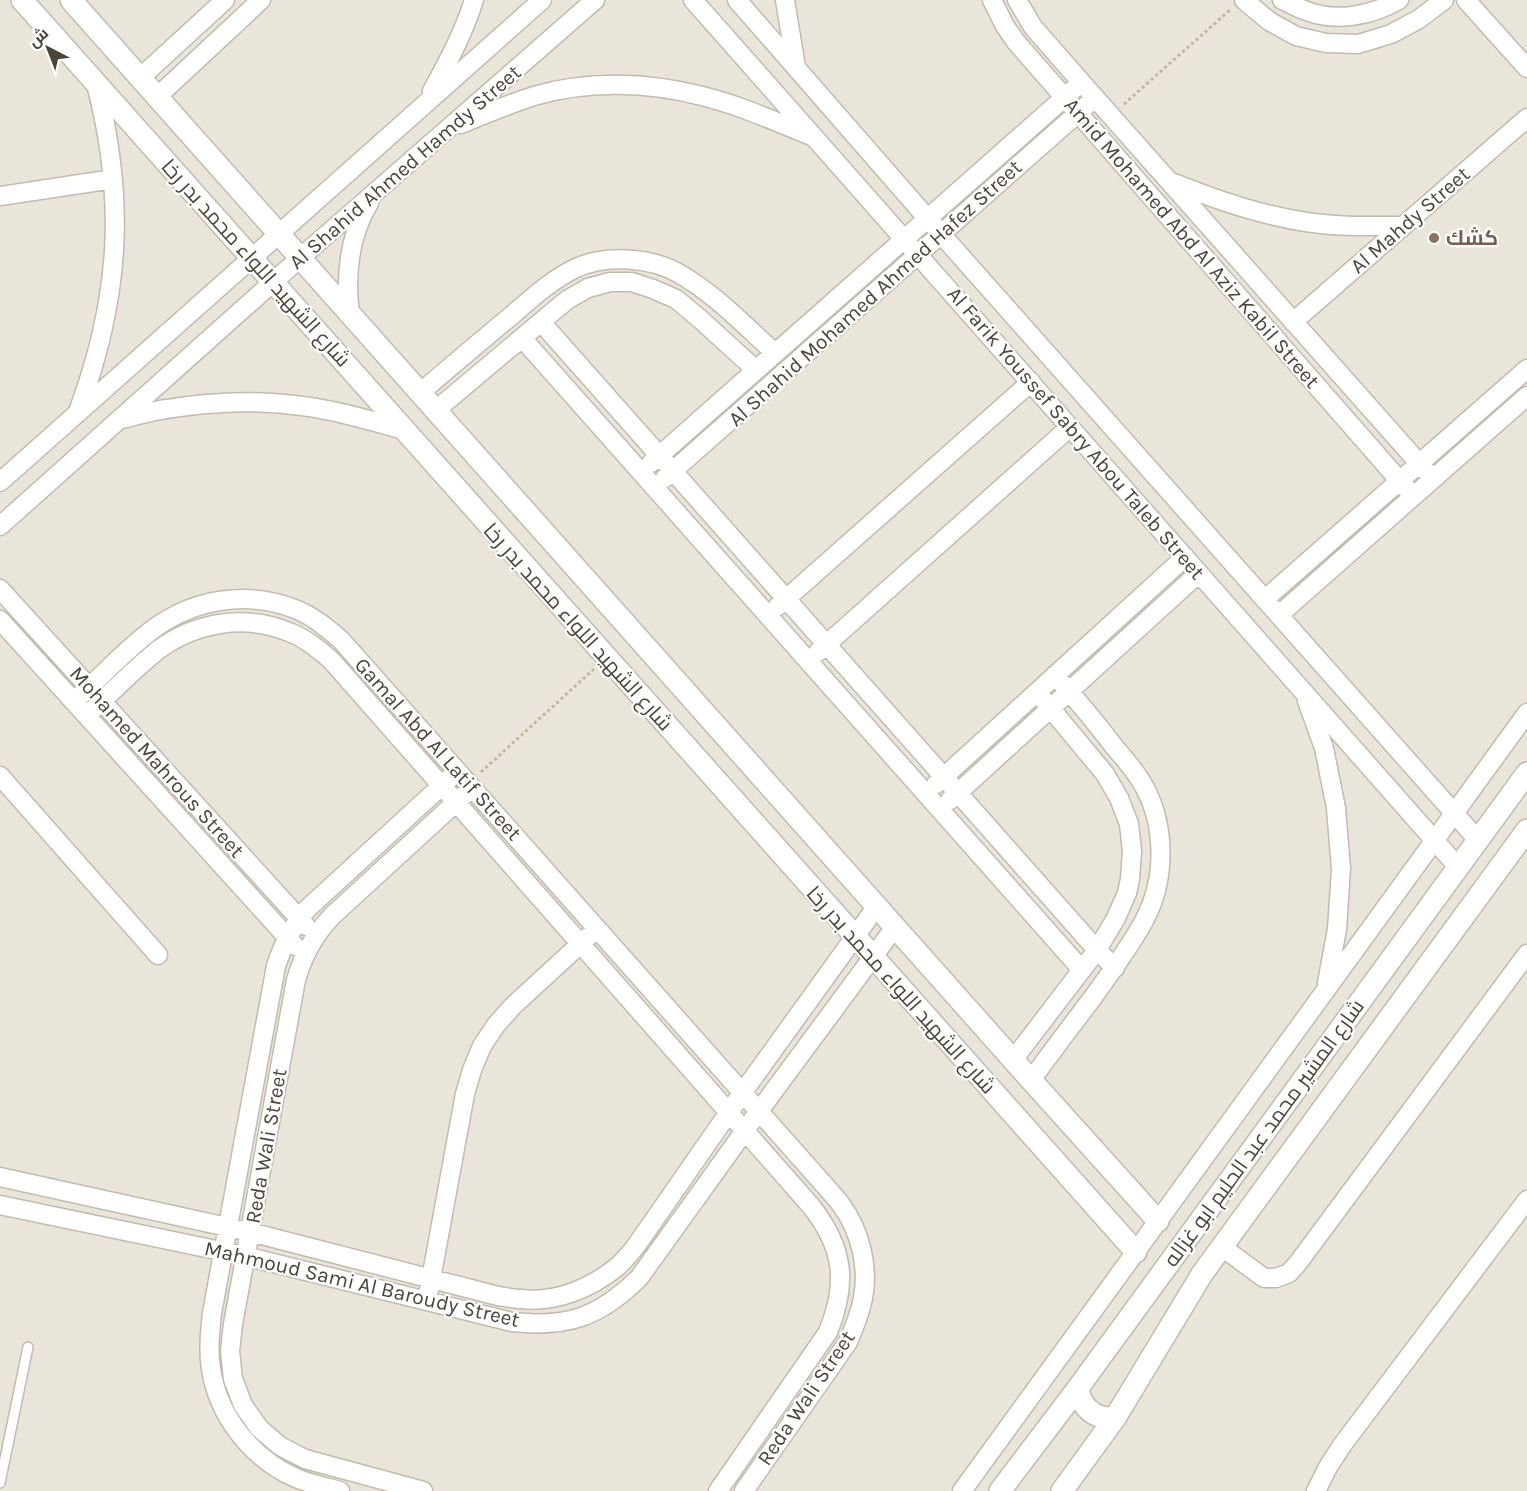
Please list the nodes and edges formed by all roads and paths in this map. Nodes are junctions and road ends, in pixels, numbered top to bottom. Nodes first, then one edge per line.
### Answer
1 (22, 0) edge
2 (71, 0) edge
3 (224, 0) edge
4 (261, 0) edge
5 (474, 0) edge
6 (542, 0) edge
7 (595, 0) edge
8 (693, 0) edge
9 (737, 0) edge
10 (785, 0) edge
11 (992, 0) edge
12 (1017, 0) edge
13 (1282, 0) edge
14 (1399, 0) edge
15 (1444, 0) edge
16 (1466, 0) edge
17 (1238, 4) edge
18 (1527, 68) edge
19 (796, 69) junction
20 (140, 78) junction
21 (1082, 83) junction
22 (96, 84) junction
23 (157, 97) junction
24 (1065, 98) junction
25 (1095, 98) junction
26 (425, 104) junction
27 (1078, 113) junction
28 (1111, 116) junction
29 (1527, 118) edge
30 (446, 131) junction
31 (814, 137) junction
32 (114, 179) junction
33 (1169, 181) junction
34 (374, 194) junction
35 (0, 196) edge
36 (928, 219) junction
37 (1403, 226) junction
38 (279, 234) junction
39 (941, 234) junction
40 (905, 239) junction
41 (918, 255) junction
42 (252, 258) junction
43 (300, 258) junction
44 (273, 283) junction
45 (1261, 286) junction
46 (1243, 302) junction
47 (350, 314) junction
48 (541, 322) junction
49 (1293, 322) junction
50 (522, 338) junction
51 (775, 353) junction
52 (1527, 369) edge
53 (756, 370) junction
54 (1031, 382) junction
55 (420, 393) junction
56 (1527, 396) edge
57 (436, 410) junction
58 (78, 412) junction
59 (120, 419) junction
60 (1070, 427) junction
61 (404, 430) junction
62 (659, 456) junction
63 (1419, 464) junction
64 (641, 471) junction
65 (673, 471) junction
66 (3, 474) edge
67 (1432, 479) junction
68 (1400, 481) junction
69 (655, 487) junction
70 (1413, 496) junction
71 (4, 515) edge
72 (1185, 557) junction
73 (1199, 573) junction
74 (0, 589) edge
75 (786, 599) junction
76 (1265, 599) junction
77 (768, 615) junction
78 (1279, 615) junction
79 (0, 620) edge
80 (826, 644) junction
81 (606, 658) junction
82 (808, 661) junction
83 (1055, 675) junction
84 (89, 687) junction
85 (1304, 691) junction
86 (1038, 692) junction
87 (1069, 692) junction
88 (74, 701) junction
89 (102, 701) junction
90 (1051, 708) junction
91 (1527, 713) edge
92 (87, 715) junction
93 (1527, 773) edge
94 (0, 776) edge
95 (944, 777) junction
96 (466, 780) junction
97 (442, 786) junction
98 (926, 793) junction
99 (958, 793) junction
100 (456, 802) junction
101 (939, 809) junction
102 (1455, 813) junction
103 (1527, 830) edge
104 (1435, 840) junction
105 (1478, 840) junction
106 (1458, 867) junction
107 (877, 906) junction
108 (299, 918) junction
109 (895, 927) junction
110 (597, 928) junction
111 (315, 936) junction
112 (287, 937) junction
113 (854, 938) junction
114 (581, 944) junction
115 (1097, 950) junction
116 (1527, 954) edge
117 (158, 955) dead end
118 (304, 956) junction
119 (872, 958) junction
120 (1115, 968) junction
121 (1082, 970) junction
122 (1326, 989) junction
123 (1014, 1060) junction
124 (1031, 1080) junction
125 (743, 1092) junction
126 (759, 1111) junction
127 (729, 1112) junction
128 (745, 1130) junction
129 (0, 1177) edge
130 (102, 1199) junction
131 (1527, 1200) edge
132 (0, 1205) edge
133 (1158, 1221) junction
134 (97, 1225) junction
135 (228, 1227) junction
136 (250, 1232) junction
137 (1222, 1247) junction
138 (224, 1251) junction
139 (1136, 1252) junction
140 (245, 1256) junction
141 (431, 1278) junction
142 (426, 1300) junction
143 (28, 1347) dead end
144 (791, 1386) junction
145 (1077, 1388) junction
146 (810, 1396) junction
147 (1059, 1412) junction
148 (1114, 1418) junction
149 (1100, 1440) junction
150 (0, 1483) edge
151 (340, 1491) edge
152 (423, 1491) edge
153 (718, 1491) edge
154 (744, 1491) edge
155 (962, 1491) edge
156 (1000, 1491) edge
157 (1062, 1491) edge
158 (1316, 1491) edge

1 - 22 street, شارع الشهيد اللواء محمد بدر رخا
2 - 20 street, شارع الشهيد اللواء محمد بدر رخا
3 - 20 street
4 - 23 street
5 - 26 street
6 - 26 street, Al Shahid Ahmed Hamdy Street
7 - 30 street, Al Shahid Ahmed Hamdy Street
8 - 31 street, Al Farik Youssef Sabry Abou Taleb Street
9 - 19 street, Al Farik Youssef Sabry Abou Taleb Street
10 - 19 street
11 - 24 street, Amid Mohamed Abd Al Aziz Kabil Street
12 - 21 street, Amid Mohamed Abd Al Aziz Kabil Street
13 - 14 street
15 - 17 street
16 - 18 street
17 - 28 path
19 - 36 street, Al Farik Youssef Sabry Abou Taleb Street
20 - 23 street, شارع الشهيد اللواء محمد بدر رخا
21 - 24 street, Al Shahid Mohamed Ahmed Hafez Street
21 - 25 street, Amid Mohamed Abd Al Aziz Kabil Street
22 - 32 street
22 - 42 street, شارع الشهيد اللواء محمد بدر رخا
23 - 38 street, شارع الشهيد اللواء محمد بدر رخا
24 - 27 street, Amid Mohamed Abd Al Aziz Kabil Street
24 - 36 street, Al Shahid Mohamed Ahmed Hafez Street
25 - 27 street, Al Shahid Mohamed Ahmed Hafez Street
25 - 28 street, Amid Mohamed Abd Al Aziz Kabil Street
26 - 38 street, Al Shahid Ahmed Hamdy Street
27 - 39 street, Al Shahid Mohamed Ahmed Hafez Street
27 - 46 street, Amid Mohamed Abd Al Aziz Kabil Street
28 - 33 street, Amid Mohamed Abd Al Aziz Kabil Street
29 - 37 street, Al Mahdy Street
30 - 31 street
30 - 34 street, Al Shahid Ahmed Hamdy Street
31 - 40 street, Al Farik Youssef Sabry Abou Taleb Street
32 - 35 street
32 - 58 street
33 - 37 street
33 - 45 street, Amid Mohamed Abd Al Aziz Kabil Street
34 - 43 street, Al Shahid Ahmed Hamdy Street
34 - 47 street
36 - 39 street, Al Farik Youssef Sabry Abou Taleb Street
36 - 40 street, Al Shahid Mohamed Ahmed Hafez Street
37 - 49 street, Al Mahdy Street
38 - 42 street, Al Shahid Ahmed Hamdy Street
38 - 43 street, شارع الشهيد اللواء محمد بدر رخا
39 - 41 street, Al Shahid Mohamed Ahmed Hafez Street
39 - 76 street, Al Farik Youssef Sabry Abou Taleb Street
40 - 41 street, Al Farik Youssef Sabry Abou Taleb Street
40 - 51 street, Al Shahid Mohamed Ahmed Hafez Street
41 - 54 street, Al Farik Youssef Sabry Abou Taleb Street
41 - 65 street, Al Shahid Mohamed Ahmed Hafez Street
42 - 44 street, شارع الشهيد اللواء محمد بدر رخا
42 - 58 street, Al Shahid Ahmed Hamdy Street
43 - 44 street, Al Shahid Ahmed Hamdy Street
43 - 47 street, شارع الشهيد اللواء محمد بدر رخا
44 - 59 street, Al Shahid Ahmed Hamdy Street
44 - 61 street, شارع الشهيد اللواء محمد بدر رخا
45 - 46 street
45 - 49 street, Amid Mohamed Abd Al Aziz Kabil Street
46 - 68 street, Amid Mohamed Abd Al Aziz Kabil Street
47 - 55 street, شارع الشهيد اللواء محمد بدر رخا
48 - 50 street
48 - 53 street
48 - 62 street
49 - 63 street, Amid Mohamed Abd Al Aziz Kabil Street
50 - 57 street
50 - 64 street
51 - 53 street, Al Shahid Mohamed Ahmed Hafez Street
51 - 55 street
52 - 63 street
53 - 62 street, Al Shahid Mohamed Ahmed Hafez Street
54 - 60 street, Al Farik Youssef Sabry Abou Taleb Street
54 - 75 street
55 - 57 street, شارع الشهيد اللواء محمد بدر رخا
56 - 67 street
57 - 107 street, شارع الشهيد اللواء محمد بدر رخا
58 - 66 street, Al Shahid Ahmed Hamdy Street
59 - 61 street
59 - 71 street, Al Shahid Ahmed Hamdy Street
60 - 72 street, Al Farik Youssef Sabry Abou Taleb Street
60 - 80 street
61 - 81 street, شارع الشهيد اللواء محمد بدر رخا
62 - 64 street, Al Shahid Mohamed Ahmed Hafez Street
62 - 65 street
63 - 67 street, Amid Mohamed Abd Al Aziz Kabil Street
63 - 68 street
64 - 69 street
65 - 69 street, Al Shahid Mohamed Ahmed Hafez Street
65 - 75 street
67 - 70 street
68 - 70 street, Amid Mohamed Abd Al Aziz Kabil Street
68 - 76 street
69 - 77 street
70 - 78 street
72 - 73 street, Al Farik Youssef Sabry Abou Taleb Street
72 - 83 street
73 - 85 street, Al Farik Youssef Sabry Abou Taleb Street
73 - 87 street
74 - 84 street, Mohamed Mahrous Street
75 - 77 street
75 - 80 street
76 - 78 street, Al Farik Youssef Sabry Abou Taleb Street
77 - 82 street
78 - 102 street, Al Farik Youssef Sabry Abou Taleb Street
79 - 88 street, Mohamed Mahrous Street
80 - 82 street
80 - 95 street
81 - 96 path
81 - 113 street, شارع الشهيد اللواء محمد بدر رخا
82 - 98 street
83 - 86 street
83 - 87 street
84 - 88 street, Gamal Abd Al Latif Street
84 - 89 street, Mohamed Mahrous Street
84 - 96 street, Gamal Abd Al Latif Street
85 - 104 street, Al Farik Youssef Sabry Abou Taleb Street
85 - 122 street
86 - 90 street
86 - 95 street
87 - 90 street
87 - 120 street
88 - 92 street, Mohamed Mahrous Street
89 - 92 street, Gamal Abd Al Latif Street
89 - 97 street, Gamal Abd Al Latif Street
89 - 108 street, Mohamed Mahrous Street
90 - 99 street
90 - 115 street
91 - 102 street
92 - 112 street, Mohamed Mahrous Street
93 - 105 street, شارع المشير محمد عبد الحليم ابو غزاله
94 - 117 street
95 - 98 street
95 - 99 street
96 - 97 street, Reda Wali Street
96 - 100 street, Reda Wali Street
96 - 110 street, Gamal Abd Al Latif Street
97 - 100 street, Gamal Abd Al Latif Street
97 - 108 street, Reda Wali Street
98 - 101 street
99 - 101 street
99 - 115 street
100 - 111 street, Reda Wali Street
100 - 114 street, Gamal Abd Al Latif Street
101 - 121 street
102 - 104 street
102 - 105 street, Al Farik Youssef Sabry Abou Taleb Street
103 - 137 street, شارع المشير محمد عبد الحليم ابو غزاله
104 - 106 street, Al Farik Youssef Sabry Abou Taleb Street
104 - 122 street
105 - 106 street, شارع المشير محمد عبد الحليم ابو غزاله
106 - 145 street, شارع المشير محمد عبد الحليم ابو غزاله
107 - 109 street, شارع الشهيد اللواء محمد بدر رخا
107 - 113 street, Mahmoud Sami Al Baroudy Street
108 - 111 street, Mohamed Mahrous Street
108 - 112 street, Reda Wali Street
109 - 119 street, Mahmoud Sami Al Baroudy Street
109 - 123 street, شارع الشهيد اللواء محمد بدر رخا
110 - 114 street
110 - 125 street, Gamal Abd Al Latif Street
111 - 118 street, Reda Wali Street
112 - 118 street, Mohamed Mahrous Street
112 - 135 street, Reda Wali Street
113 - 119 street, شارع الشهيد اللواء محمد بدر رخا
113 - 125 street, Mahmoud Sami Al Baroudy Street
114 - 127 street, Gamal Abd Al Latif Street
114 - 141 street
115 - 120 street
115 - 121 street
116 - 137 street
118 - 136 street, Reda Wali Street
119 - 126 street, Mahmoud Sami Al Baroudy Street
119 - 139 street, شارع الشهيد اللواء محمد بدر رخا
120 - 124 street
121 - 123 street
122 - 133 street
123 - 124 street, شارع الشهيد اللواء محمد بدر رخا
124 - 133 street, شارع الشهيد اللواء محمد بدر رخا
125 - 126 street, Reda Wali Street
125 - 127 street, Mahmoud Sami Al Baroudy Street
126 - 128 street, Mahmoud Sami Al Baroudy Street
126 - 146 street, Reda Wali Street
127 - 128 street, Reda Wali Street
127 - 141 street, Mahmoud Sami Al Baroudy Street
128 - 142 street, Mahmoud Sami Al Baroudy Street
128 - 144 street, Reda Wali Street
129 - 130 street, Mahmoud Sami Al Baroudy Street
130 - 134 street
130 - 135 street, Mahmoud Sami Al Baroudy Street
131 - 158 street
132 - 134 street, Mahmoud Sami Al Baroudy Street
133 - 139 street
134 - 138 street, Mahmoud Sami Al Baroudy Street
135 - 136 street, Mahmoud Sami Al Baroudy Street
135 - 138 street, Reda Wali Street
136 - 140 street, Reda Wali Street
136 - 141 street, Mahmoud Sami Al Baroudy Street
137 - 148 street, شارع المشير محمد عبد الحليم ابو غزاله
138 - 140 street, Mahmoud Sami Al Baroudy Street
138 - 151 street, Reda Wali Street
139 - 155 street
140 - 142 street, Mahmoud Sami Al Baroudy Street
140 - 152 street, Reda Wali Street
141 - 142 street
143 - 150 lane
144 - 146 street
144 - 153 street, Reda Wali Street
145 - 147 street, شارع المشير محمد عبد الحليم ابو غزاله
145 - 148 street
146 - 154 street, Reda Wali Street
147 - 149 street
147 - 156 street, شارع المشير محمد عبد الحليم ابو غزاله
148 - 149 street, شارع المشير محمد عبد الحليم ابو غزاله
149 - 157 street, شارع المشير محمد عبد الحليم ابو غزاله

